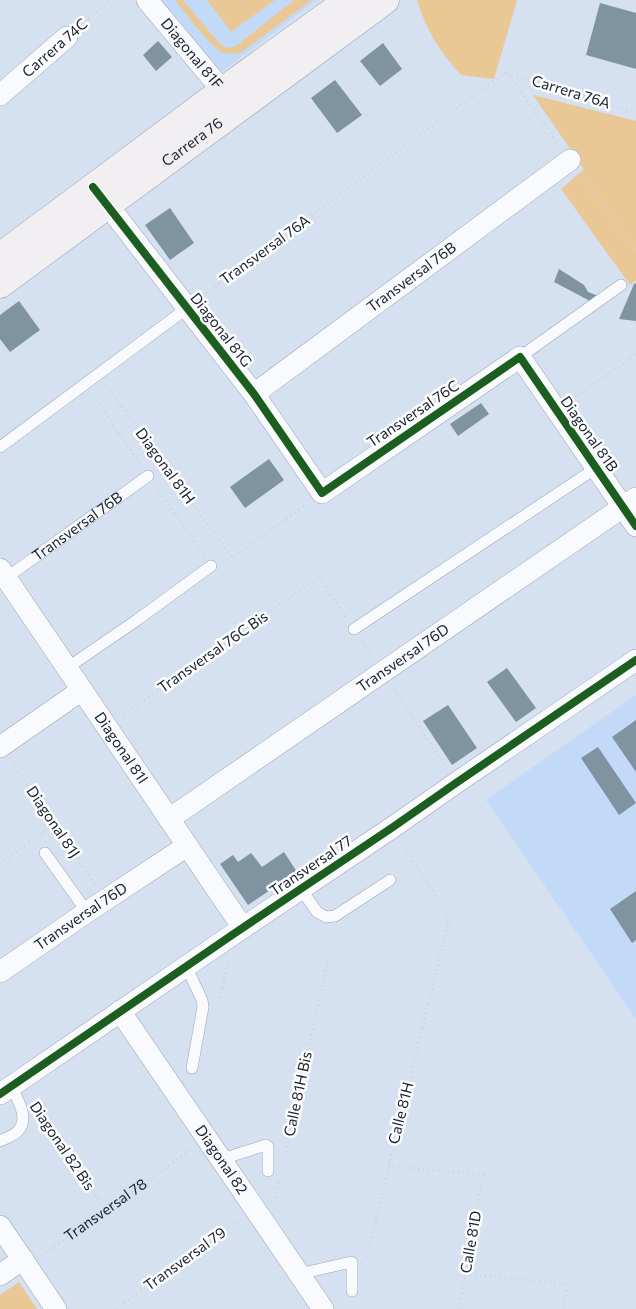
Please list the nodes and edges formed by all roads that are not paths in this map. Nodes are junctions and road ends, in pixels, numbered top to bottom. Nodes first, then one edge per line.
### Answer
1 (147, 0) edge
2 (349, 0) edge
3 (385, 0) edge
4 (67, 37) road end
5 (0, 95) edge
6 (230, 100) junction
7 (570, 160) dead end
8 (100, 197) junction
9 (0, 257) edge
10 (0, 284) edge
11 (621, 285) dead end
12 (186, 308) junction
13 (520, 358) junction
14 (254, 394) junction
15 (0, 446) edge
16 (596, 468) junction
17 (148, 476) dead end
18 (322, 492) joint
19 (630, 503) edge
20 (636, 526) edge
21 (211, 566) dead end
22 (3, 574) edge
23 (354, 629) dead end
24 (636, 660) edge
25 (67, 668) junction
26 (82, 690) junction
27 (1, 747) edge
28 (168, 818) junction
29 (188, 846) junction
30 (46, 853) dead end
31 (390, 880) dead end
32 (301, 888) junction
33 (87, 912) junction
34 (243, 928) junction
35 (186, 966) junction
36 (0, 972) edge
37 (120, 1011) junction
38 (192, 1068) dead end
39 (9, 1087) edge
40 (0, 1141) edge
41 (222, 1159) junction
42 (268, 1171) dead end
43 (0, 1226) edge
44 (23, 1259) junction
45 (300, 1274) junction
46 (0, 1275) edge
47 (352, 1291) dead end
48 (56, 1309) edge
49 (324, 1309) edge

1 - 6 street, Diagonal 81F
2 - 6 main road, Carrera 76
3 - 6 main road, Carrera 76
4 - 5 street, Carrera 74C
6 - 8 main road, Carrera 76
7 - 14 street, Transversal 76B
8 - 9 main road, Carrera 76
8 - 10 main road, Carrera 76
8 - 12 street, Diagonal 81G
11 - 13 lane, Transversal 76C
12 - 14 street, Diagonal 81G
12 - 15 lane
13 - 16 street, Diagonal 81B
13 - 18 street, Transversal 76C
14 - 18 street, Diagonal 81G
16 - 19 street, Diagonal 81B
16 - 23 lane
17 - 22 lane, Transversal 76B
19 - 20 street, Diagonal 81B
19 - 28 street, Transversal 76D
21 - 25 lane
22 - 25 street, Diagonal 81I
24 - 32 street, Transversal 77
25 - 26 street, Diagonal 81I
26 - 27 street
26 - 28 street, Diagonal 81I
28 - 29 street, Diagonal 81I
29 - 33 street, Transversal 76D
29 - 34 street, Diagonal 81I
30 - 33 lane
31 - 32 lane
32 - 34 street, Transversal 77
33 - 36 street, Transversal 76D
34 - 35 street, Transversal 77
35 - 37 street, Transversal 77
35 - 38 lane
37 - 39 street, Transversal 77
37 - 41 street, Diagonal 82
39 - 40 lane
41 - 42 lane
41 - 45 street, Diagonal 82
43 - 44 street
44 - 46 street
44 - 48 street
45 - 47 lane
45 - 49 street, Diagonal 82

